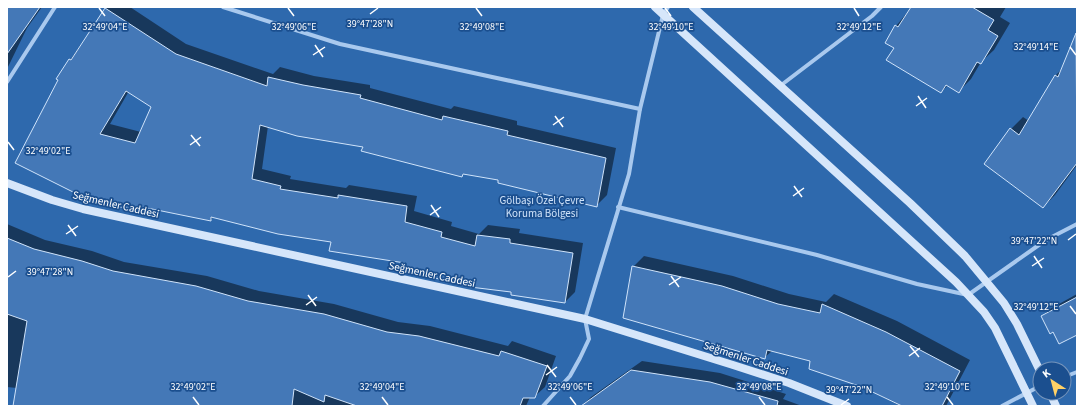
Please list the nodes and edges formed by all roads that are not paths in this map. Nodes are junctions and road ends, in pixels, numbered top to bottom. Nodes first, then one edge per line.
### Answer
1 (55, 7) edge
2 (223, 7) edge
3 (655, 7) edge
4 (668, 7) edge
5 (693, 7) edge
6 (880, 7) edge
7 (663, 15) junction
8 (7, 82) edge
9 (780, 86) junction
10 (640, 109) junction
11 (7, 183) edge
12 (618, 207) junction
13 (1077, 224) edge
14 (986, 282) junction
15 (968, 295) junction
16 (585, 319) junction
17 (1035, 361) edge
18 (1032, 390) edge
19 (1027, 392) junction
20 (543, 406) edge
21 (847, 406) edge
22 (1002, 406) edge
23 (1033, 406) edge

1 - 8 street
2 - 10 street
3 - 7 street
4 - 7 street
5 - 9 street
6 - 9 street
7 - 10 street
7 - 15 street
9 - 14 street
10 - 12 street
11 - 16 street, Seğmenler Caddesi
12 - 15 street
12 - 16 street
13 - 14 street
14 - 15 street
14 - 17 street
15 - 19 street
16 - 20 street
16 - 21 street, Seğmenler Caddesi
18 - 19 street
19 - 22 street
19 - 23 street

